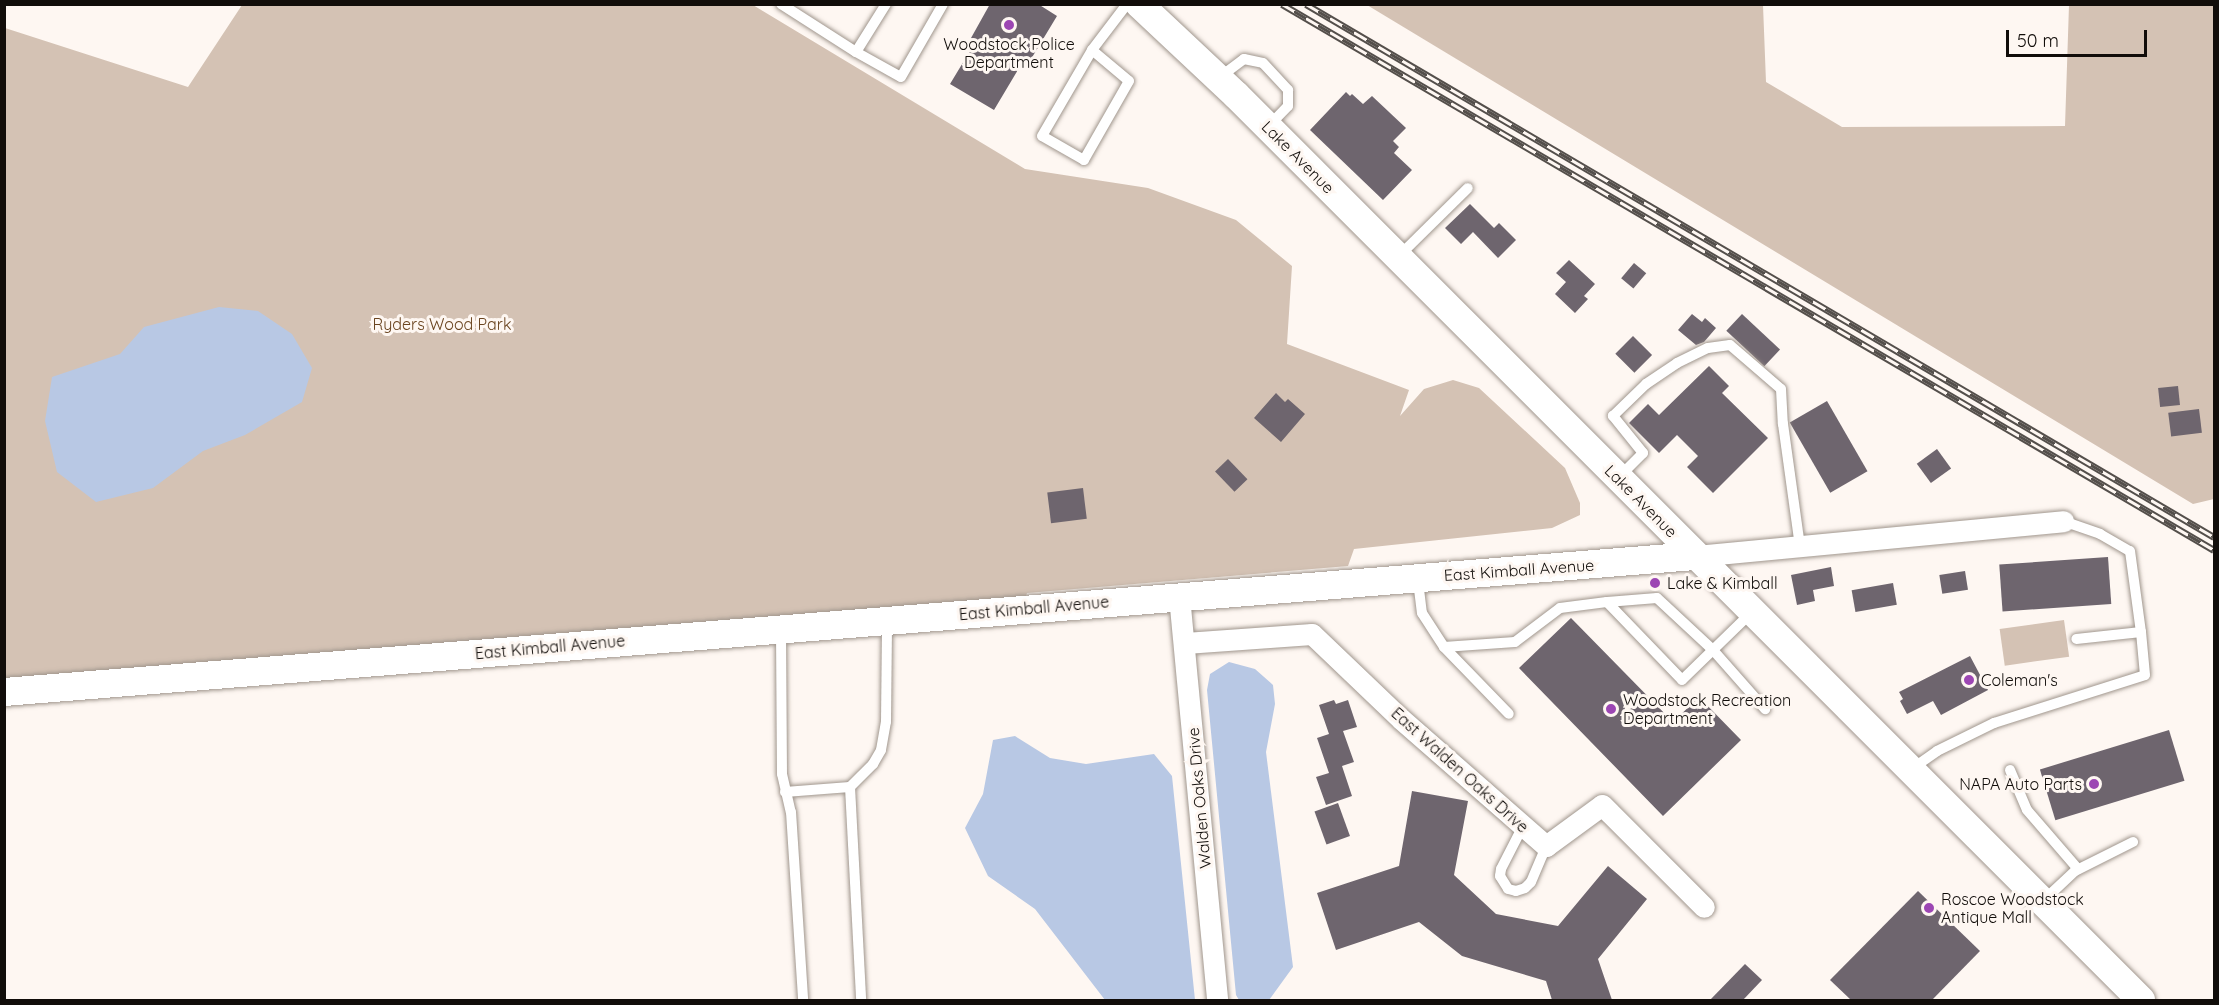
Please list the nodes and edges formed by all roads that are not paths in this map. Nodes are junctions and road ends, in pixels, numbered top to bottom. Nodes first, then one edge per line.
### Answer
1 (781, 4) edge
2 (886, 4) edge
3 (943, 4) edge
4 (1127, 4) edge
5 (1139, 4) edge
6 (1092, 50) junction
7 (856, 52) junction
8 (1217, 79) junction
9 (1268, 127) junction
10 (1468, 188) dead end
11 (1398, 257) junction
12 (1618, 478) junction
13 (2063, 521) joint
14 (1800, 546) junction
15 (1696, 556) junction
16 (1418, 578) junction
17 (1179, 596) junction
18 (1607, 602) junction
19 (1752, 612) junction
20 (887, 620) junction
21 (780, 629) junction
22 (2140, 632) junction
23 (2076, 639) dead end
24 (1185, 643) junction
25 (1444, 647) junction
26 (1713, 650) junction
27 (4, 692) edge
28 (1765, 709) dead end
29 (1509, 714) dead end
30 (1911, 770) junction
31 (2010, 770) dead end
32 (850, 787) junction
33 (784, 792) junction
34 (1523, 825) junction
35 (2133, 842) dead end
36 (1546, 846) junction
37 (2078, 869) junction
38 (2043, 902) junction
39 (1704, 907) dead end
40 (802, 1000) edge
41 (861, 1000) edge
42 (1217, 1000) edge
43 (2141, 1000) edge

1 - 7 lane
2 - 7 lane
3 - 7 lane
4 - 6 lane
5 - 8 street, Lake Avenue
6 - 6 lane
8 - 9 street, Lake Avenue
8 - 9 lane
9 - 11 street, Lake Avenue
10 - 11 lane
11 - 12 street, Lake Avenue
12 - 14 lane
12 - 15 street, Lake Avenue
13 - 14 street, East Kimball Avenue
13 - 22 lane
14 - 15 street, East Kimball Avenue
15 - 16 street, East Kimball Avenue
15 - 19 street, Lake Avenue
16 - 17 street, East Kimball Avenue
16 - 25 lane
17 - 20 street, East Kimball Avenue
17 - 24 street, Walden Oaks Drive
18 - 25 lane
18 - 26 lane
18 - 26 lane
19 - 26 lane
19 - 30 street, Lake Avenue
20 - 21 street, East Kimball Avenue
20 - 32 lane
21 - 27 street, East Kimball Avenue
21 - 33 lane
22 - 23 lane
22 - 30 lane
24 - 34 street, East Walden Oaks Drive
24 - 42 street, Walden Oaks Drive
25 - 29 lane
26 - 28 lane
30 - 38 street, Lake Avenue
31 - 37 lane
32 - 33 lane
32 - 41 lane
33 - 40 lane
34 - 36 street, East Walden Oaks Drive
34 - 36 lane
35 - 37 lane
36 - 39 street
37 - 38 lane
38 - 43 street, Lake Avenue

